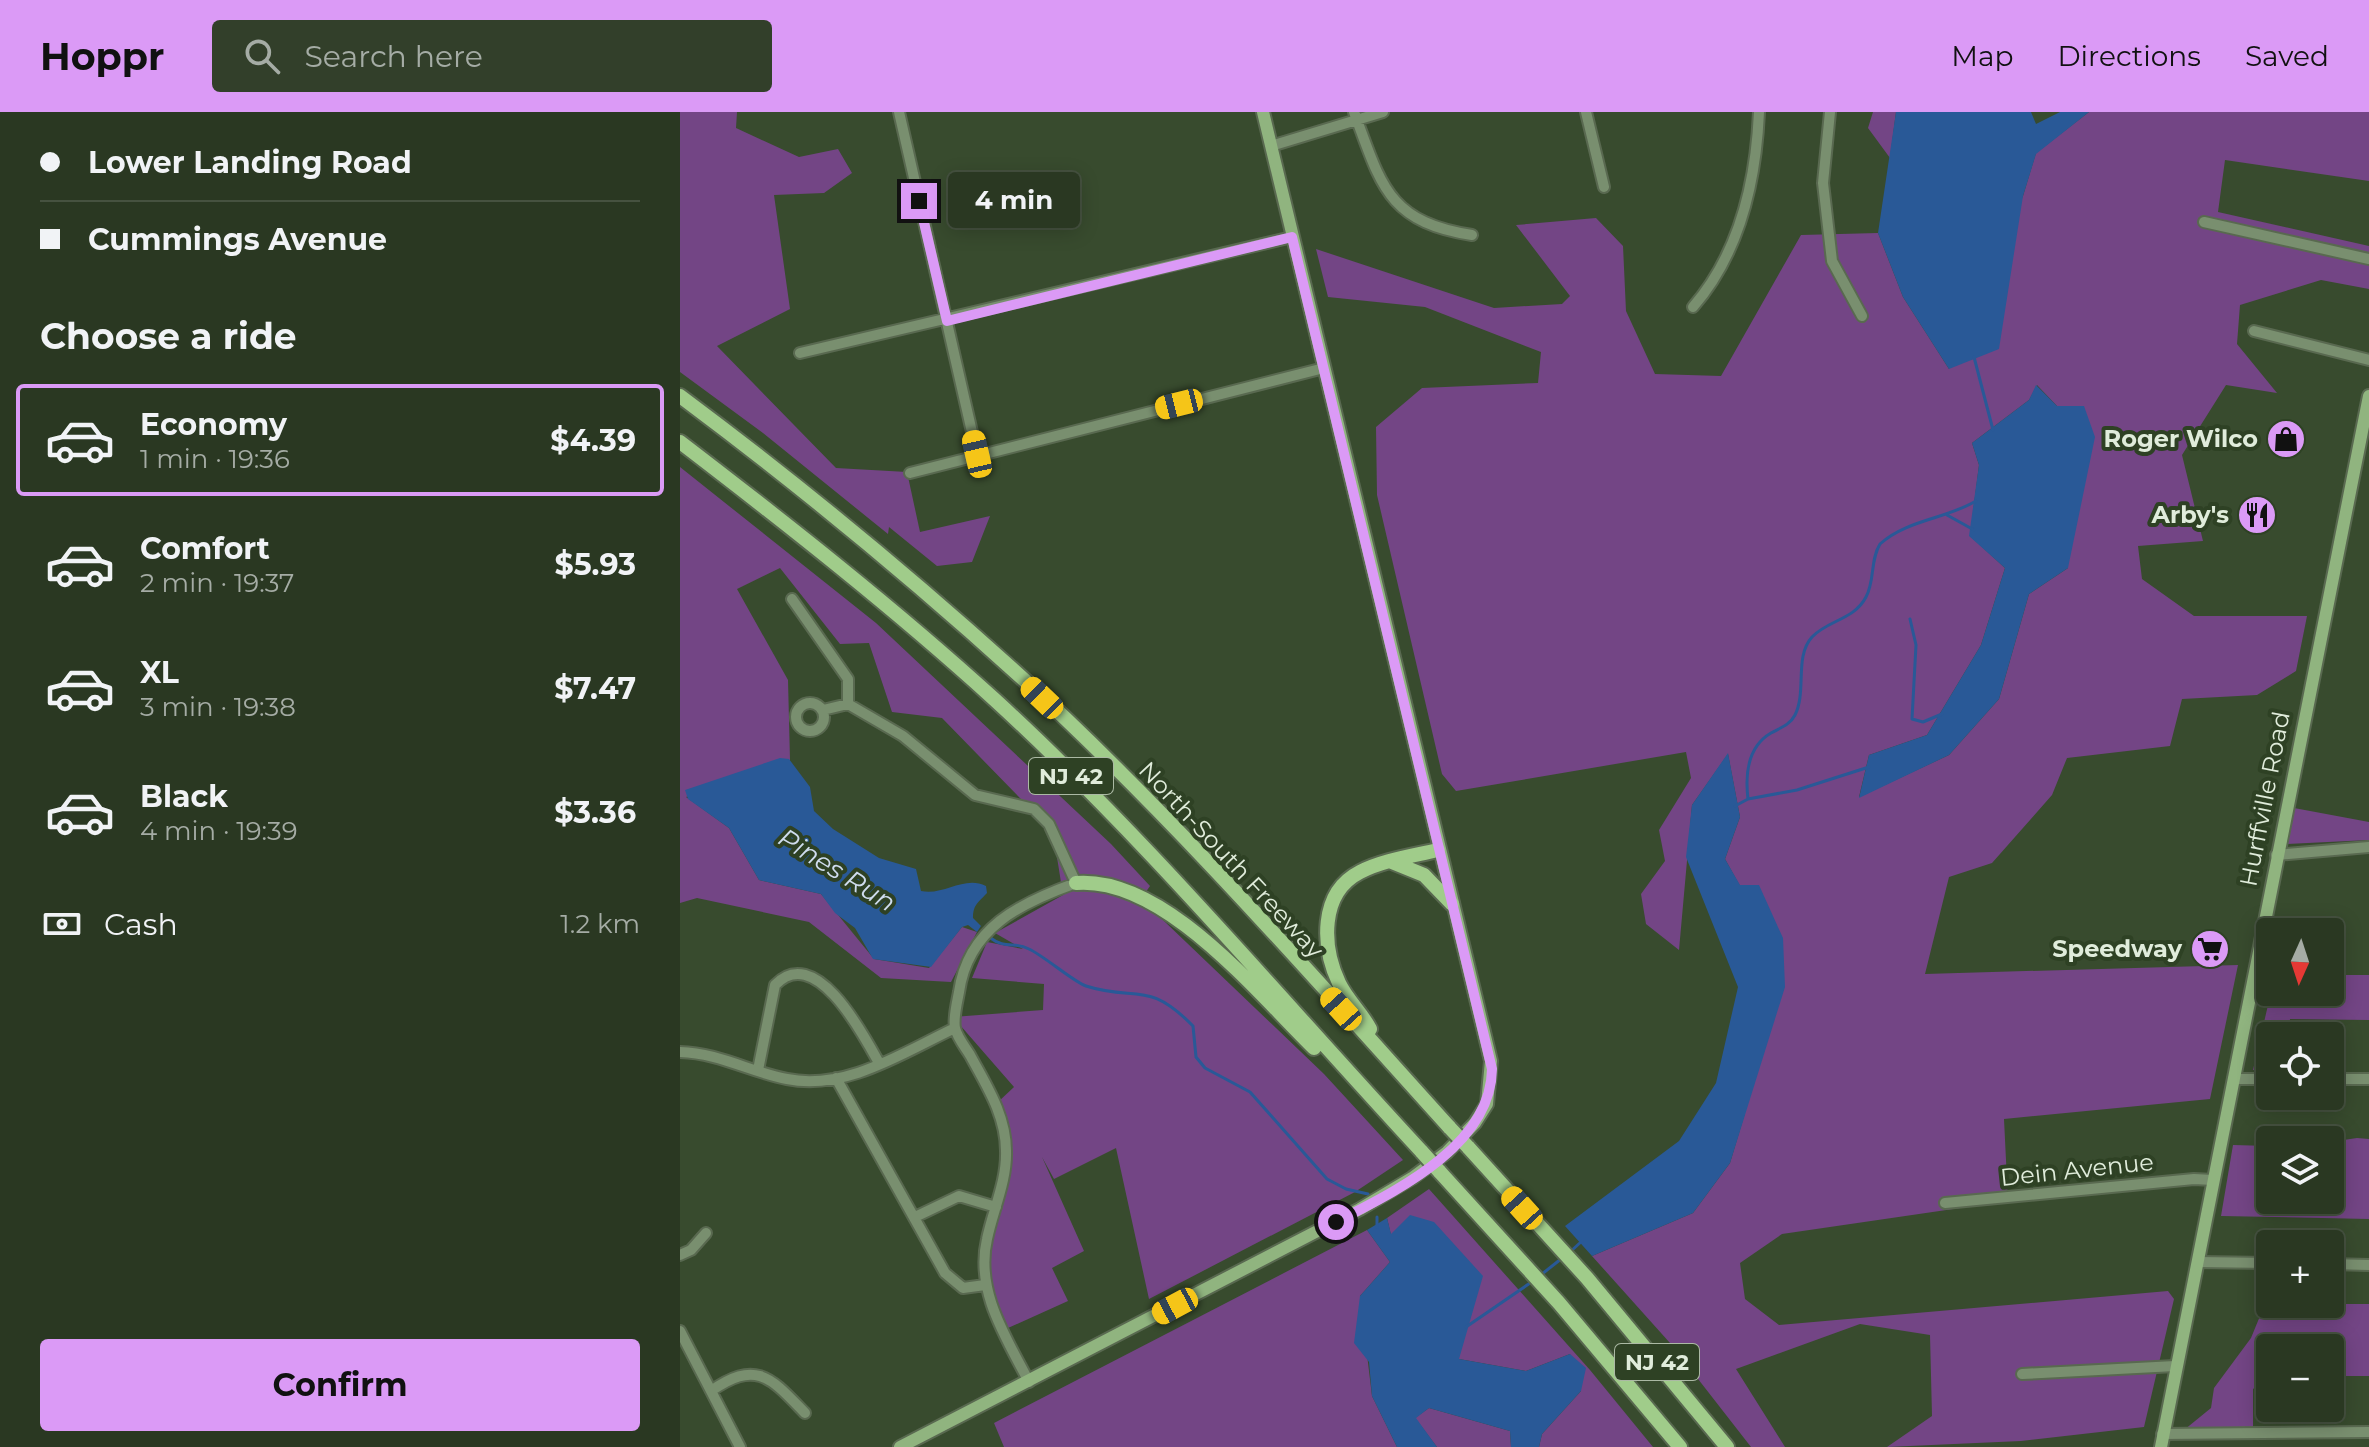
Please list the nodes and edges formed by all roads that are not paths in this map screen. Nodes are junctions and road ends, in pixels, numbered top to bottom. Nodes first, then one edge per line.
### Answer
1 (899, 112) edge
2 (1263, 112) edge
3 (1383, 112) edge
4 (1586, 112) edge
5 (1759, 112) edge
6 (1830, 112) edge
7 (1355, 116) edge
8 (1271, 146) junction
9 (1604, 187) dead end
10 (2204, 222) dead end
11 (1472, 235) dead end
12 (1292, 237) junction
13 (2369, 259) edge
14 (1693, 307) dead end
15 (1862, 316) dead end
16 (947, 321) junction
17 (2254, 331) dead end
18 (800, 353) dead end
19 (2369, 360) edge
20 (1324, 368) junction
21 (680, 396) edge
22 (2369, 396) edge
23 (680, 442) edge
24 (977, 454) junction
25 (910, 473) dead end
26 (792, 599) dead end
27 (848, 704) junction
28 (823, 710) dead end
29 (2369, 847) edge
30 (1438, 850) junction
31 (2276, 855) junction
32 (1391, 862) junction
33 (1076, 883) junction
34 (1452, 904) junction
35 (955, 1028) junction
36 (680, 1052) edge
37 (1380, 1052) junction
38 (879, 1063) junction
39 (758, 1070) junction
40 (836, 1078) junction
41 (2233, 1079) junction
42 (2256, 1079) edge
43 (2344, 1079) edge
44 (2369, 1079) edge
45 (1363, 1089) junction
46 (2213, 1180) junction
47 (1945, 1203) dead end
48 (996, 1207) junction
49 (915, 1217) junction
50 (706, 1233) dead end
51 (680, 1255) edge
52 (2197, 1262) junction
53 (2256, 1263) edge
54 (2344, 1264) edge
55 (2369, 1265) edge
56 (985, 1285) junction
57 (680, 1331) edge
58 (684, 1346) edge
59 (2175, 1366) junction
60 (2022, 1374) dead end
61 (1029, 1382) junction
62 (711, 1391) junction
63 (805, 1413) dead end
64 (2369, 1432) edge
65 (2162, 1441) edge
66 (740, 1447) edge
67 (900, 1447) edge
68 (1680, 1447) edge
69 (1727, 1447) edge

1 - 16 street
2 - 8 main road
3 - 7 street
4 - 9 street
5 - 14 street
6 - 15 street
7 - 8 street
7 - 11 street
8 - 12 main road
10 - 13 street
12 - 16 street
12 - 20 main road
16 - 18 street
16 - 24 street
17 - 19 street
20 - 24 street
20 - 30 main road
21 - 37 highway, North-South Freeway / NJ 42
22 - 31 main road, Hurffville Road
23 - 45 highway, NJ 42
24 - 25 street
26 - 27 street
27 - 28 street
27 - 33 street
29 - 31 street
30 - 32 highway
30 - 34 main road
31 - 41 main road, Hurffville Road
32 - 34 highway
32 - 37 highway
33 - 35 street
33 - 45 highway
34 - 61 main road
35 - 38 street
35 - 48 street
36 - 39 street
37 - 69 highway, North-South Freeway / NJ 42, bridge
38 - 39 street
38 - 40 street
39 - 40 street
40 - 49 street
41 - 42 street
41 - 46 main road, Hurffville Road
43 - 44 street
45 - 68 highway, NJ 42, bridge
46 - 47 street, Dein Avenue
46 - 52 main road, Hurffville Road
48 - 49 street
48 - 56 street
49 - 56 street
50 - 51 street
52 - 53 street
52 - 59 main road, Hurffville Road
54 - 55 street
56 - 61 street
57 - 58 street
58 - 62 street
59 - 60 street
59 - 65 main road, Hurffville Road
61 - 67 main road
62 - 63 street
62 - 66 street
64 - 65 street

